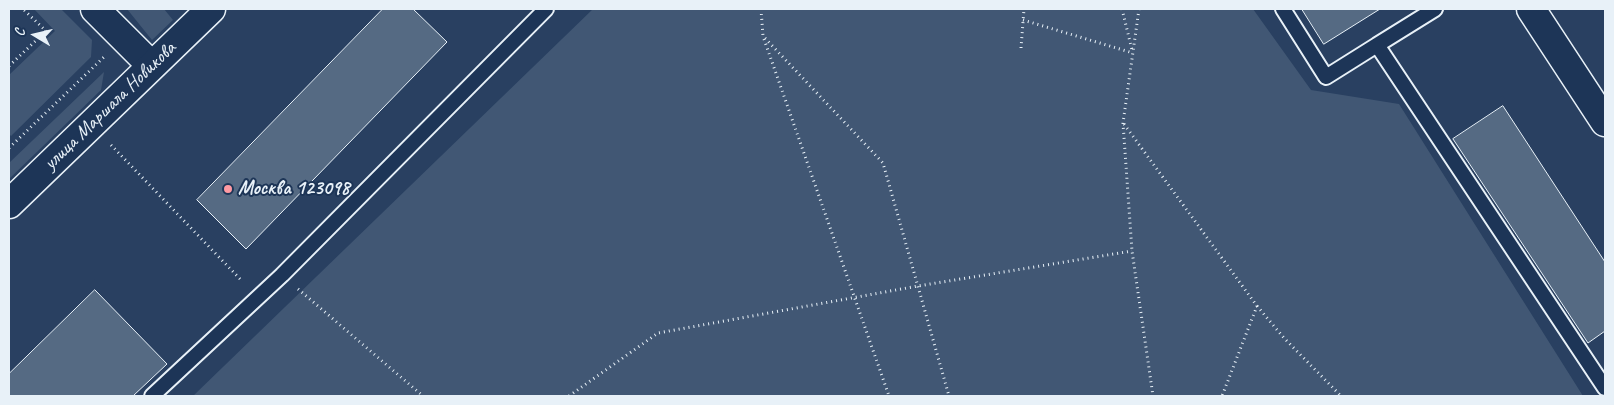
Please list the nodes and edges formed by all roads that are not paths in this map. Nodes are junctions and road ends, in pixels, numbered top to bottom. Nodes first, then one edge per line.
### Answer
1 (95, 9) edge
2 (211, 9) edge
3 (546, 9) edge
4 (1283, 9) edge
5 (1435, 9) edge
6 (1531, 9) edge
7 (1377, 45) junction
8 (151, 65) junction
9 (1605, 122) edge
10 (9, 204) edge
11 (1605, 388) edge
12 (152, 396) edge

1 - 8 street
2 - 8 street, улица Маршала Новикова
3 - 12 lane
4 - 7 lane
5 - 7 lane
6 - 9 street
7 - 11 lane
8 - 10 street, улица Маршала Новикова

